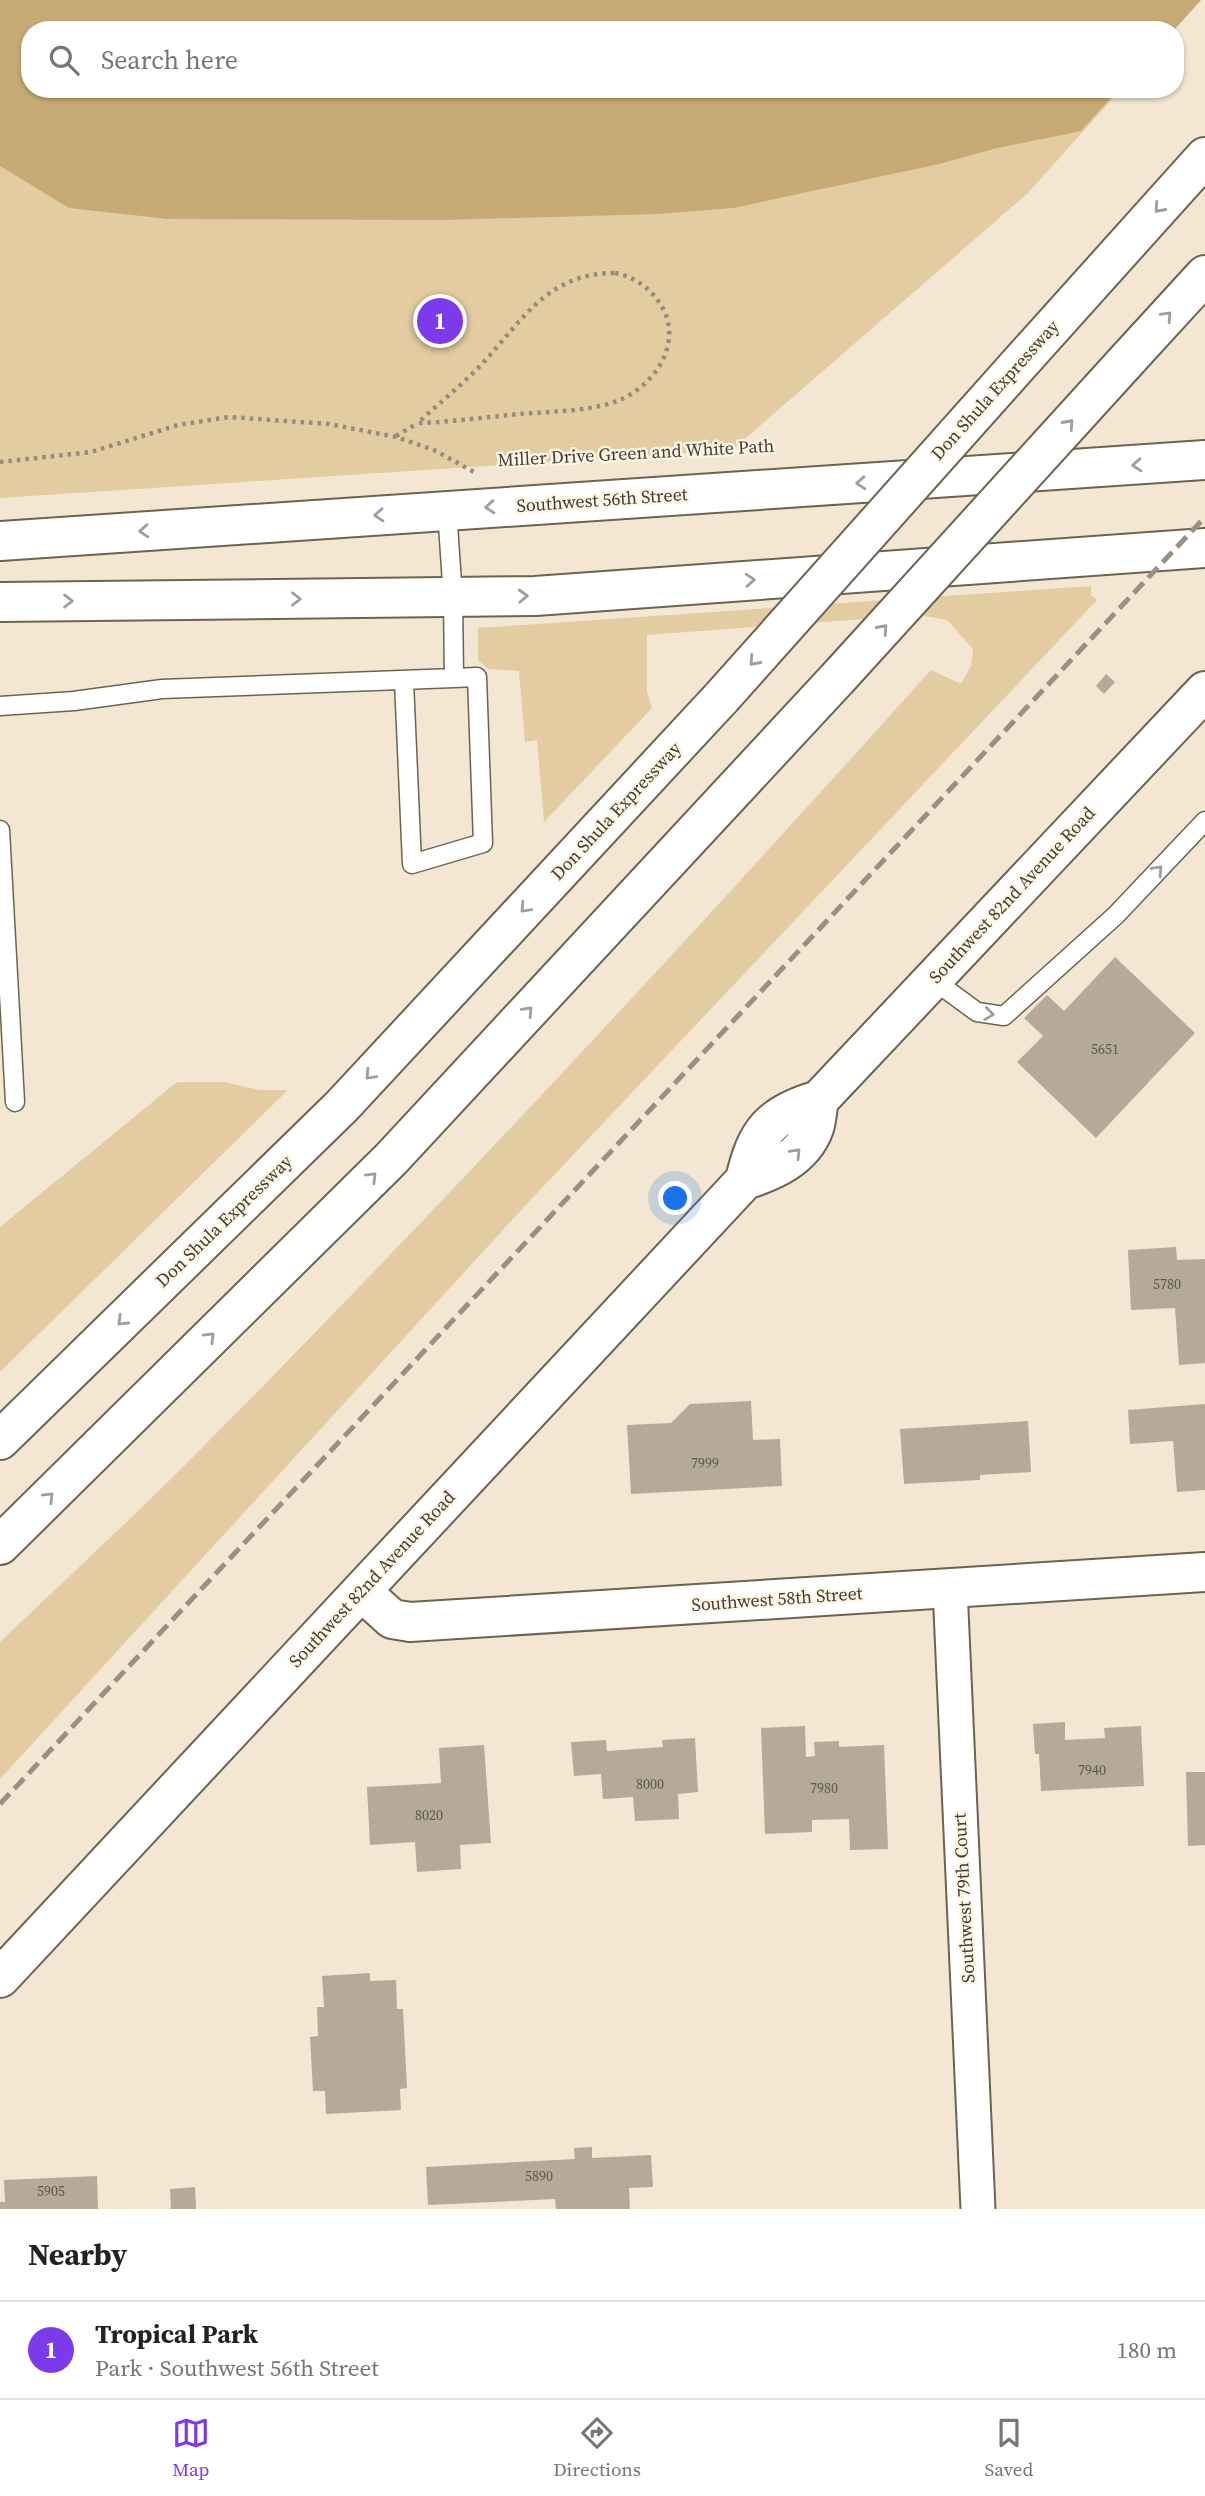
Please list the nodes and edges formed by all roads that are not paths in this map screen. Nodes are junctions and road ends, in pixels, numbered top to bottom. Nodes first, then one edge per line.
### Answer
1 (1205, 157) edge
2 (1205, 275) edge
3 (1205, 460) edge
4 (447, 510) junction
5 (0, 541) edge
6 (1205, 548) edge
7 (453, 598) junction
8 (0, 602) edge
9 (454, 678) junction
10 (404, 681) junction
11 (1205, 691) edge
12 (0, 706) edge
13 (1205, 821) edge
14 (0, 830) edge
15 (932, 979) junction
16 (15, 1102) dead end
17 (0, 1440) edge
18 (0, 1545) edge
19 (1205, 1572) edge
20 (950, 1588) junction
21 (361, 1591) junction
22 (0, 1978) edge
23 (978, 2209) edge

1 -> 17 main road, Don Shula Expressway, bridge
18 -> 2 main road, bridge
3 -> 4 main road, Southwest 56th Street
4 -> 5 main road, Southwest 56th Street
4 - 7 lane
7 -> 6 main road
8 -> 7 main road
7 - 9 lane
9 - 10 lane
9 - 10 lane
10 - 12 lane
11 - 15 main road, Southwest 82nd Avenue Road
15 -> 13 lane
14 - 16 lane
15 - 21 main road, Southwest 82nd Avenue Road
19 - 20 main road, Southwest 58th Street
20 - 21 main road, Southwest 58th Street
20 - 23 street, Southwest 79th Court
21 - 22 main road, Southwest 82nd Avenue Road

